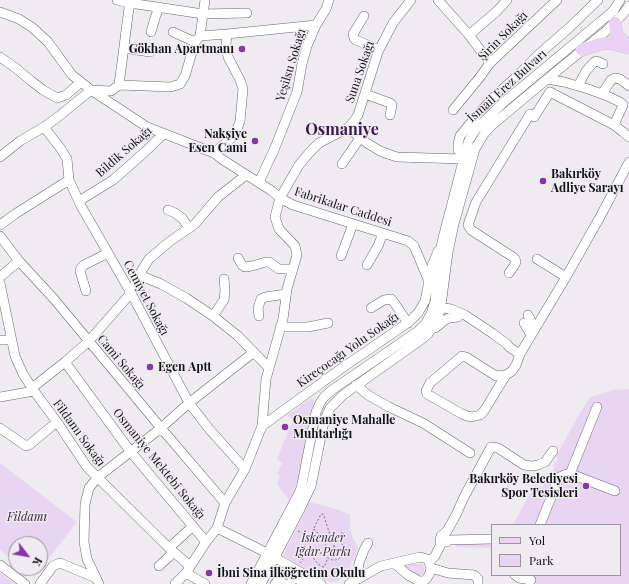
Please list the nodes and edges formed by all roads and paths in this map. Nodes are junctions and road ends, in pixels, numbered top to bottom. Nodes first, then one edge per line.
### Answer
1 (117, 0) edge
2 (205, 0) edge
3 (329, 0) edge
4 (411, 0) edge
5 (438, 0) edge
6 (507, 0) edge
7 (557, 0) edge
8 (598, 0) edge
9 (620, 0) edge
10 (130, 1) edge
11 (629, 6) edge
12 (159, 7) junction
13 (614, 10) junction
14 (0, 12) edge
15 (247, 13) dead end
16 (203, 14) junction
17 (364, 16) dead end
18 (615, 23) junction
19 (316, 25) junction
20 (152, 32) dead end
21 (173, 32) dead end
22 (227, 34) junction
23 (469, 35) junction
24 (198, 39) junction
25 (629, 47) edge
26 (124, 48) junction
27 (379, 50) junction
28 (582, 50) junction
29 (150, 52) dead end
30 (0, 57) edge
31 (490, 63) junction
32 (603, 64) dead end
33 (547, 79) junction
34 (81, 82) junction
35 (119, 85) junction
36 (578, 86) junction
37 (629, 86) edge
38 (91, 90) junction
39 (365, 94) junction
40 (602, 94) junction
41 (626, 106) edge
42 (453, 110) dead end
43 (390, 115) dead end
44 (614, 125) junction
45 (44, 127) junction
46 (348, 128) junction
47 (164, 134) junction
48 (629, 137) edge
49 (360, 138) junction
50 (214, 153) junction
51 (0, 157) edge
52 (464, 158) junction
53 (629, 162) edge
54 (342, 164) dead end
55 (246, 175) junction
56 (70, 180) junction
57 (259, 182) junction
58 (280, 198) junction
59 (79, 201) junction
60 (168, 210) dead end
61 (353, 224) junction
62 (0, 225) edge
63 (189, 228) junction
64 (383, 233) junction
65 (0, 236) edge
66 (442, 246) junction
67 (108, 253) junction
68 (341, 256) dead end
69 (238, 258) dead end
70 (537, 259) dead end
71 (19, 261) junction
72 (368, 265) dead end
73 (293, 269) junction
74 (509, 273) dead end
75 (139, 275) junction
76 (0, 277) edge
77 (566, 277) junction
78 (224, 278) dead end
79 (428, 279) junction
80 (0, 283) edge
81 (444, 290) junction
82 (86, 291) dead end
83 (131, 293) junction
84 (286, 294) junction
85 (371, 308) dead end
86 (436, 309) junction
87 (213, 316) junction
88 (259, 316) dead end
89 (462, 316) junction
90 (526, 319) dead end
91 (328, 323) dead end
92 (408, 323) junction
93 (280, 327) junction
94 (533, 332) junction
95 (428, 334) junction
96 (0, 340) edge
97 (12, 340) junction
98 (88, 342) junction
99 (254, 352) junction
100 (520, 354) junction
101 (65, 362) junction
102 (269, 368) junction
103 (506, 375) junction
104 (356, 385) junction
105 (33, 390) junction
106 (0, 397) edge
107 (188, 403) junction
108 (597, 407) dead end
109 (57, 422) junction
110 (262, 426) junction
111 (0, 428) edge
112 (160, 428) junction
113 (130, 451) junction
114 (553, 451) dead end
115 (470, 453) dead end
116 (245, 469) junction
117 (570, 474) junction
118 (98, 477) junction
119 (615, 492) dead end
120 (225, 504) junction
121 (540, 524) edge
122 (193, 526) junction
123 (217, 528) junction
124 (314, 528) junction
125 (296, 530) dead end
126 (310, 538) junction
127 (491, 539) edge
128 (334, 540) junction
129 (338, 541) junction
130 (206, 542) junction
131 (368, 543) dead end
132 (444, 543) junction
133 (341, 544) junction
134 (491, 544) edge
135 (324, 546) junction
136 (334, 547) junction
137 (172, 550) junction
138 (324, 550) junction
139 (331, 550) junction
140 (325, 553) junction
141 (271, 555) junction
142 (310, 555) junction
143 (305, 556) junction
144 (328, 557) junction
145 (394, 563) junction
146 (0, 565) edge
147 (299, 565) dead end
148 (430, 565) junction
149 (159, 566) dead end
150 (188, 570) junction
151 (516, 576) edge
152 (358, 579) junction
153 (531, 580) edge
154 (98, 581) edge
155 (425, 583) edge
156 (25, 584) edge
157 (40, 584) edge
158 (175, 584) edge
159 (205, 584) edge
160 (251, 584) edge
161 (261, 584) edge
162 (275, 584) edge
163 (284, 584) edge
164 (291, 584) edge
165 (307, 584) edge
166 (321, 584) edge
167 (349, 584) edge
168 (478, 584) edge

1 - 10 street
2 - 16 street
3 - 19 street, Yeşilsu Sokağı
4 - 27 street, Suna Sokağı
5 - 23 street
6 - 23 street
7 - 31 street, Şirin Sokağı
8 - 52 street
9 - 13 street, İsmail Erez Bulvarı
10 - 12 street
10 - 26 street
11 - 18 street, İsmail Erez Bulvarı
12 - 16 street
12 - 20 street
13 - 18 street
13 - 52 street, İsmail Erez Bulvarı
14 - 34 street, Fabrikalar Caddesi
15 - 16 street
16 - 24 street
17 - 27 street
18 - 25 main road
18 - 28 street, İsmail Erez Bulvarı
19 - 22 street
19 - 57 street, Yeşilsu Sokağı
21 - 24 street
22 - 24 street
22 - 50 street
23 - 31 street
24 - 35 street
25 - 28 main road
26 - 29 street
26 - 35 street
27 - 39 street, Suna Sokağı
28 - 33 street, İsmail Erez Bulvarı
30 - 34 street
31 - 42 street, Şirin Sokağı
32 - 36 street
33 - 36 street
33 - 81 street, İsmail Erez Bulvarı
34 - 38 street, Fabrikalar Caddesi
35 - 38 street
36 - 40 street
37 - 40 street
38 - 45 street
38 - 47 street, Fabrikalar Caddesi
39 - 43 street
39 - 46 street, Suna Sokağı
40 - 41 street
41 - 44 street
44 - 48 street
44 - 74 street
45 - 51 street
45 - 56 street, Cemiyet Sokağı
46 - 49 street
46 - 58 street, Suna Sokağı
47 - 50 street, Fabrikalar Caddesi
47 - 59 street, Bildik Sokağı
49 - 52 street
49 - 54 street
50 - 55 street, Fabrikalar Caddesi
52 - 66 street, İsmail Erez Bulvarı
53 - 77 street
55 - 57 street, Fabrikalar Caddesi
55 - 63 street
56 - 59 street, Cemiyet Sokağı
56 - 62 street
57 - 58 street, Fabrikalar Caddesi
58 - 61 street, Fabrikalar Caddesi
58 - 73 street, Suna Sokağı
59 - 67 street, Cemiyet Sokağı
60 - 63 street
61 - 64 street, Fabrikalar Caddesi
61 - 68 street
63 - 75 street
64 - 72 street
64 - 79 street, Fabrikalar Caddesi
65 - 71 street, Cami Sokağı
66 - 79 street, Kireçocağı Yolu Sokağı
66 - 86 street, İsmail Erez Bulvarı
67 - 82 street
67 - 83 street, Cemiyet Sokağı
69 - 73 street
70 - 77 street
71 - 76 street
71 - 98 street, Cami Sokağı
73 - 84 street, Suna Sokağı
75 - 83 street
75 - 87 street
77 - 94 street
78 - 87 street
79 - 92 street, Kireçocağı Yolu Sokağı
80 - 97 street, Fildamı Sokağı
81 - 86 street, İsmail Erez Bulvarı
81 - 89 street
83 - 98 street
83 - 107 street, Cemiyet Sokağı
84 - 88 street
84 - 93 street, Suna Sokağı
85 - 92 street
86 - 89 street
86 - 95 street, İsmail Erez Bulvarı
86 - 141 street, İsmail Erez Bulvarı
87 - 99 street
89 - 95 street
89 - 100 street
90 - 94 street
91 - 93 street
92 - 110 street, Kireçocağı Yolu Sokağı
93 - 102 street, Suna Sokağı
94 - 100 street
95 - 104 street, İsmail Erez Bulvarı
96 - 97 street
97 - 105 street, Fildamı Sokağı
98 - 101 street
98 - 112 street, Cami Sokağı
99 - 102 street
99 - 107 street
100 - 103 street
101 - 105 street
101 - 113 street, Osmaniye Mektebi Sokağı
102 - 110 street, Suna Sokağı
103 - 103 street
104 - 115 street
104 - 141 street, İsmail Erez Bulvarı
105 - 106 street
105 - 109 street, Fildamı Sokağı
107 - 112 street
107 - 116 street, Cemiyet Sokağı
108 - 117 street
109 - 111 street
109 - 118 street, Fildamı Sokağı
110 - 116 street, Suna Sokağı
112 - 113 street
112 - 120 street, Cami Sokağı
113 - 118 street
113 - 122 street, Osmaniye Mektebi Sokağı
114 - 132 street
116 - 120 street, Suna Sokağı
117 - 119 street
117 - 121 street
118 - 137 street, Fildamı Sokağı
118 - 154 street
120 - 123 street, Suna Sokağı
122 - 130 street, Osmaniye Mektebi Sokağı
122 - 137 street
123 - 130 street, Suna Sokağı
123 - 141 street
124 - 126 path
124 - 128 path
124 - 135 path
125 - 126 path
126 - 143 path
127 - 132 street
128 - 129 path
128 - 135 path
128 - 136 path
129 - 133 path
129 - 133 path
130 - 150 street, Suna Sokağı
131 - 152 street
132 - 134 street
132 - 148 street
133 - 144 path
135 - 138 path
136 - 139 path
136 - 139 path
137 - 149 street
137 - 150 street, Fildamı Sokağı
138 - 139 path
138 - 140 path
140 - 142 path
140 - 144 path
141 - 160 street, İsmail Erez Bulvarı
141 - 161 street, İsmail Erez Bulvarı
141 - 166 street
142 - 143 path
142 - 144 path
143 - 147 path
145 - 148 street
145 - 152 street
145 - 155 street
146 - 156 street
148 - 155 street
148 - 168 street
150 - 158 street, Suna Sokağı
150 - 159 street, Fildamı Sokağı
151 - 153 street
152 - 167 street
154 - 157 street
162 - 165 street
163 - 164 street

